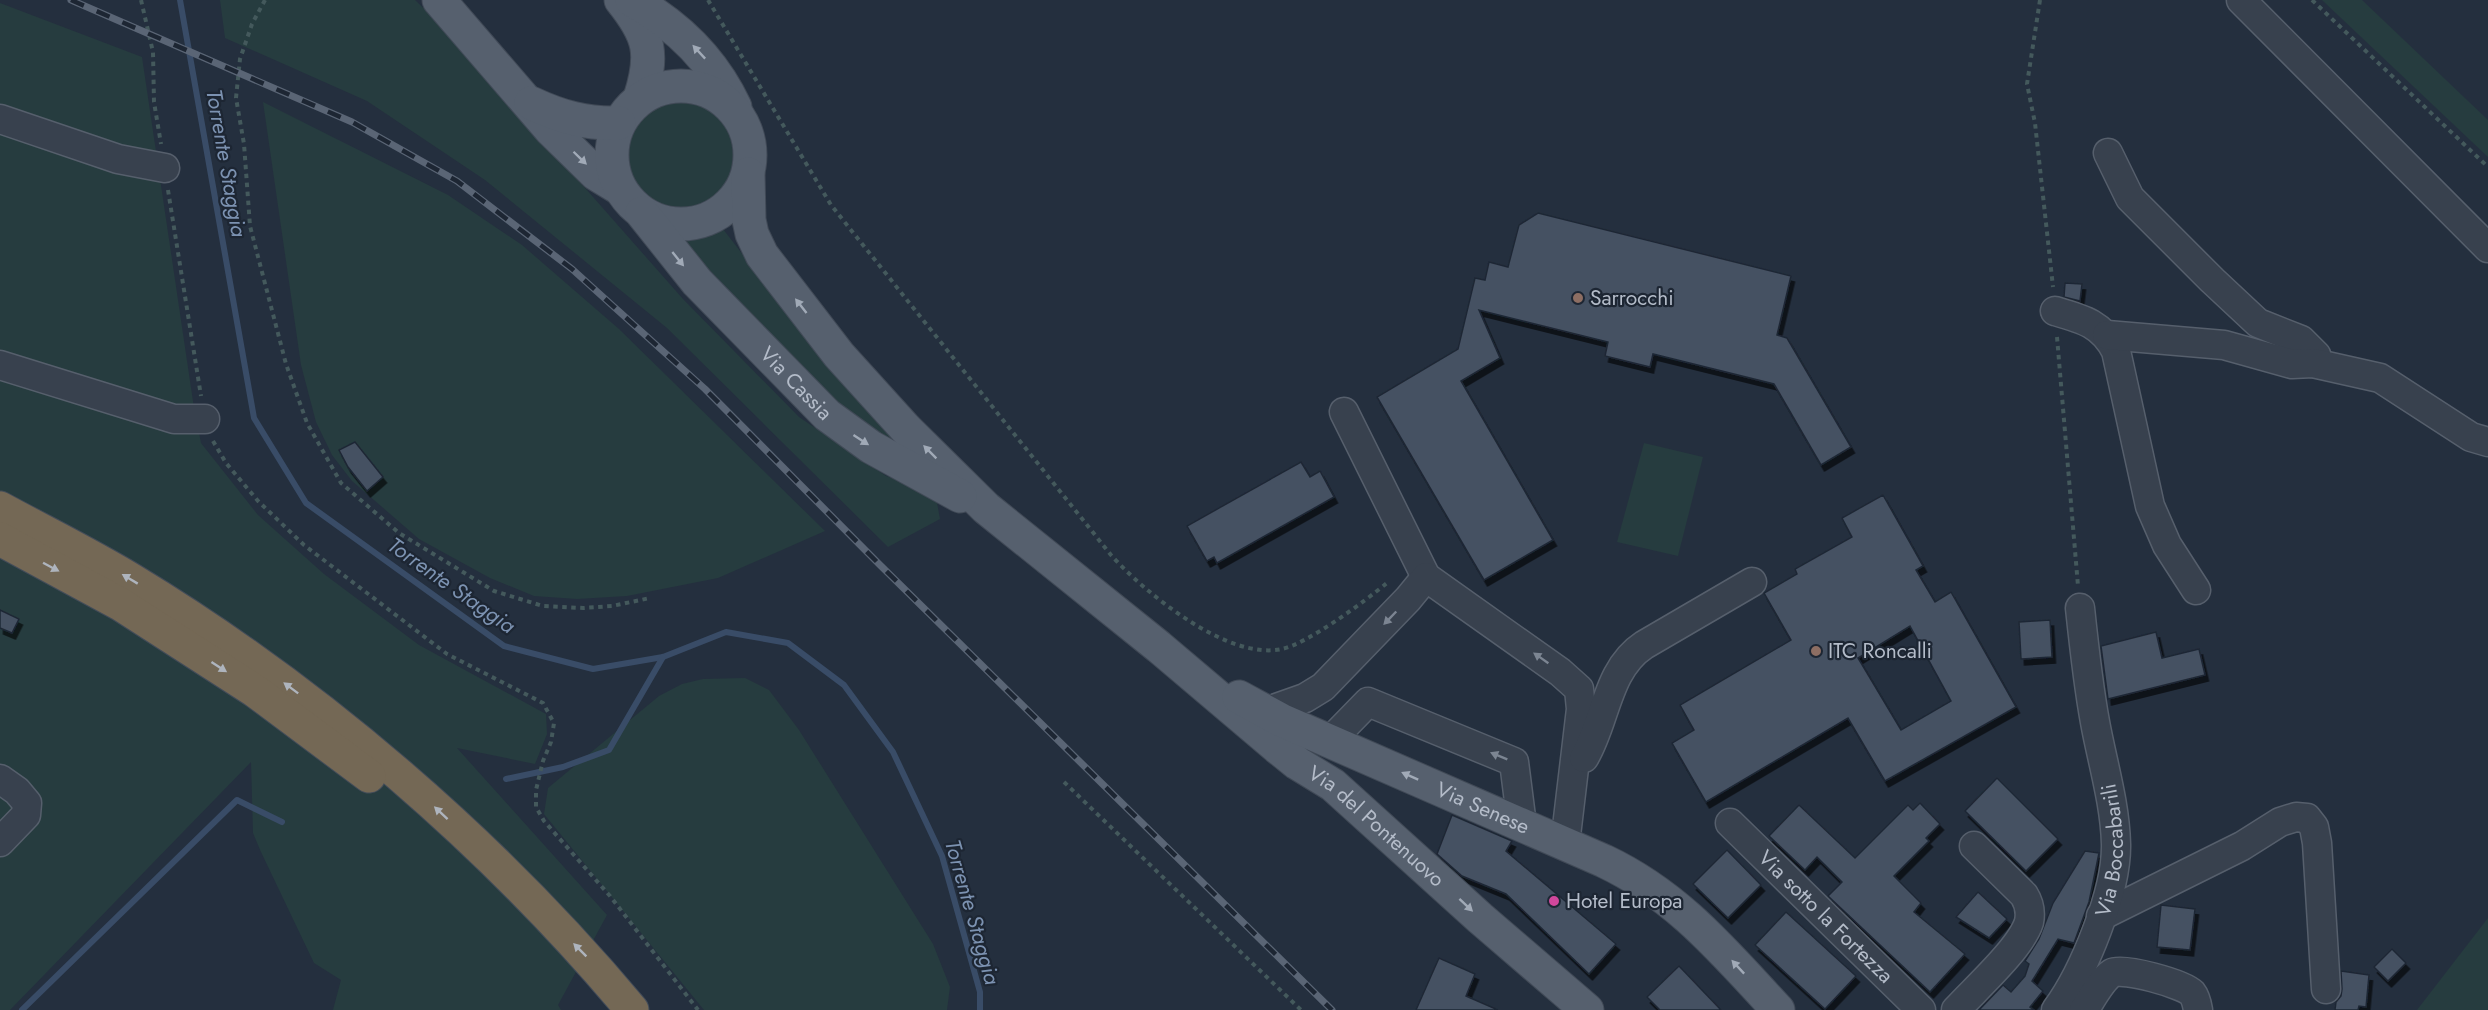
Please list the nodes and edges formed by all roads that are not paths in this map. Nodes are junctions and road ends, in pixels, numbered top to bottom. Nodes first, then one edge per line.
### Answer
1 (440, 0) edge
2 (621, 0) edge
3 (632, 0) edge
4 (2241, 0) edge
5 (640, 98) junction
6 (526, 100) junction
7 (0, 119) edge
8 (741, 120) junction
9 (619, 123) junction
10 (2108, 153) dead end
11 (165, 168) road end
12 (748, 174) junction
13 (619, 188) junction
14 (642, 213) junction
15 (2488, 248) edge
16 (2055, 311) dead end
17 (2108, 335) junction
18 (2313, 363) junction
19 (0, 365) edge
20 (1344, 412) dead end
21 (205, 419) road end
22 (2488, 442) edge
23 (0, 508) edge
24 (986, 508) junction
25 (0, 539) edge
26 (1421, 569) junction
27 (1752, 582) dead end
28 (2196, 590) dead end
29 (2080, 608) dead end
30 (1159, 647) junction
31 (1620, 670) junction
32 (1579, 689) junction
33 (1265, 712) junction
34 (1344, 747) junction
35 (1311, 771) junction
36 (1572, 774) junction
37 (0, 779) edge
38 (1730, 823) dead end
39 (1522, 825) junction
40 (0, 842) edge
41 (1565, 844) junction
42 (1974, 846) dead end
43 (2101, 916) junction
44 (2326, 990) dead end
45 (603, 1010) edge
46 (632, 1010) edge
47 (1587, 1010) edge
48 (1778, 1010) edge
49 (1921, 1010) edge
50 (1956, 1010) edge
51 (2056, 1010) edge
52 (2084, 1010) edge
53 (2198, 1010) edge

1 - 6 main road, Via Cassia
2 - 5 main road
8 -> 3 main road
4 - 15 street
5 - 8 main road, Via Cassia
5 - 9 main road, Via Cassia
6 - 9 main road, Via Cassia
6 -> 13 main road, Via Cassia
7 - 11 street
8 - 12 main road, Via Cassia
9 - 13 main road, Via Cassia
10 - 18 street
12 - 14 main road, Via Cassia
24 -> 12 main road, Via Cassia
13 - 14 main road, Via Cassia
14 -> 24 main road, Via Cassia
16 - 17 street
17 - 18 street
17 - 28 street
18 - 22 street
19 - 21 street
20 - 26 street
46 -> 23 highway
24 - 30 main road, Via Cassia
25 -> 45 highway
32 -> 26 street
26 -> 33 street
27 - 31 street
29 - 43 street, Via Boccabarili
30 - 33 main road, Via Senese
30 - 35 main road, Via del Pontenuovo
31 - 32 street
31 - 36 street
32 - 36 street
33 - 34 main road, Via Senese
34 - 35 main road
39 -> 34 main road, Via Senese
39 -> 34 street
35 -> 47 main road, Via del Pontenuovo
36 - 41 street
37 - 40 street
38 - 49 street, Via sotto la Fortezza
39 - 41 main road, Via Senese
48 -> 41 main road, Via Senese
42 - 50 street
43 - 44 street
43 - 51 street, Via Boccabarili
52 - 53 street

